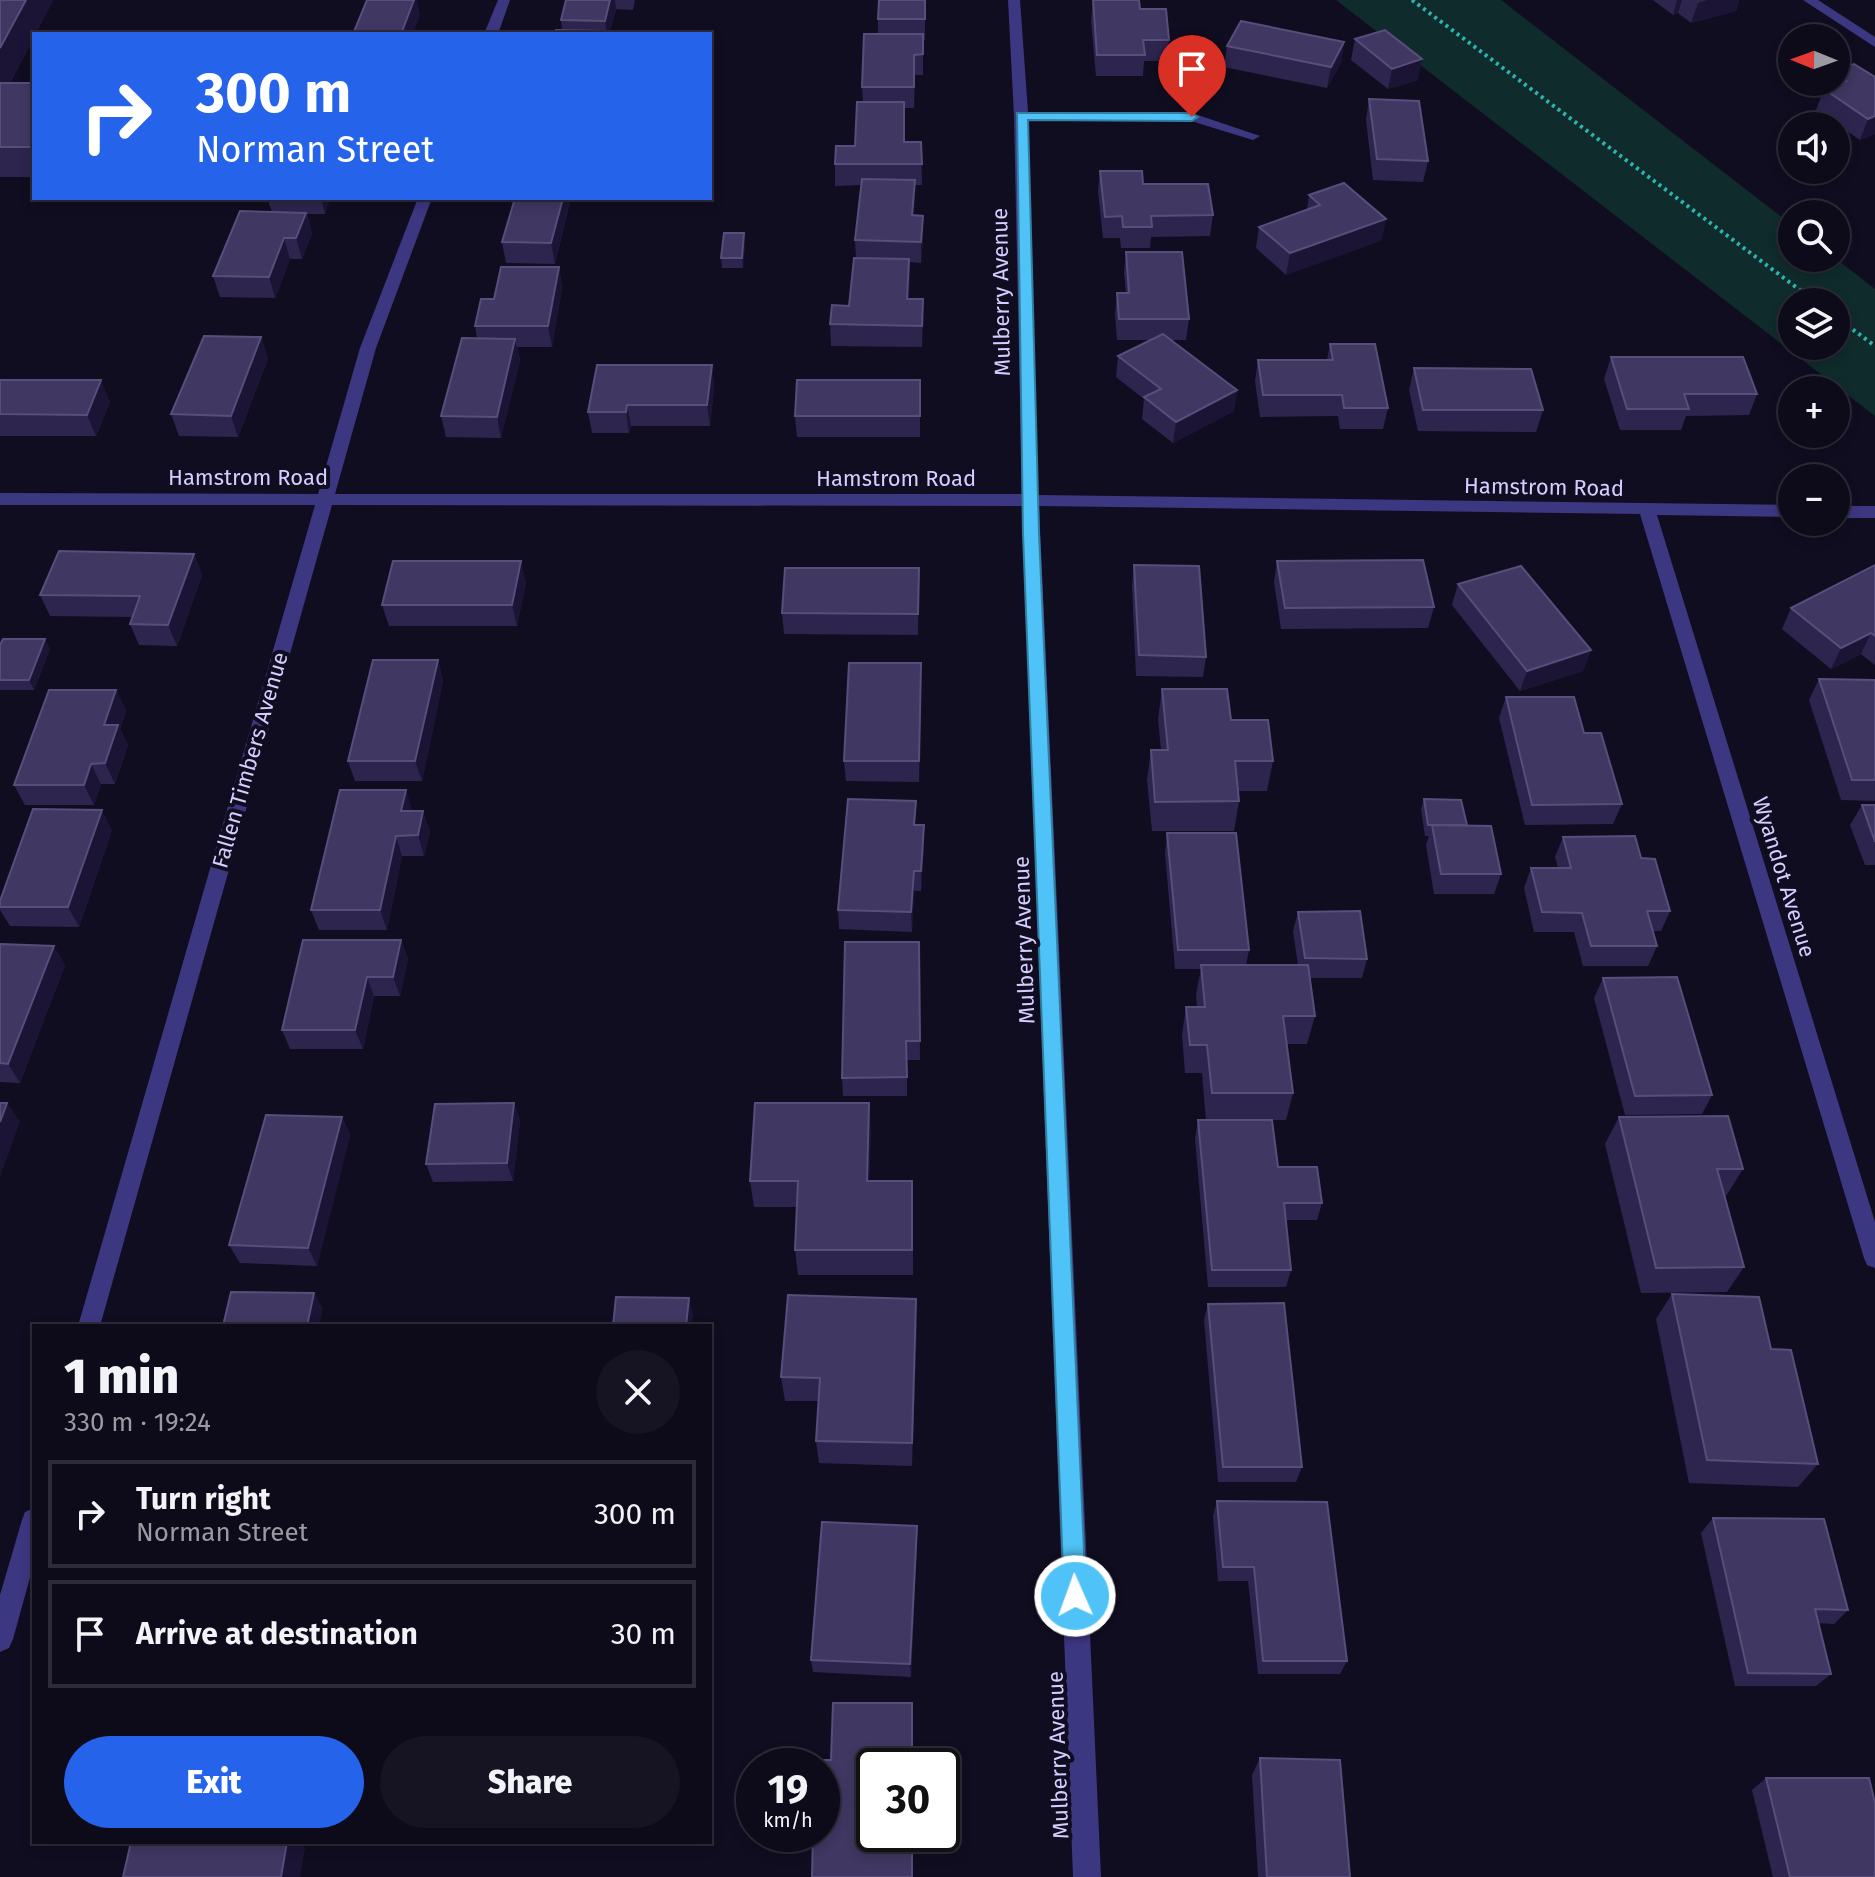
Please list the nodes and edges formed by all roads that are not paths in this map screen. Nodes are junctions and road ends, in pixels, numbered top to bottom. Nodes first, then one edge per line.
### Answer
1 (504, 0) edge
2 (1014, 0) edge
3 (1809, 0) edge
4 (492, 32) edge
5 (1875, 43) edge
6 (1021, 116) junction
7 (1253, 136) dead end
8 (424, 200) edge
9 (0, 499) edge
10 (325, 499) junction
11 (1030, 500) junction
12 (1647, 510) junction
13 (1778, 511) edge
14 (1850, 512) edge
15 (1875, 512) edge
16 (1875, 1258) edge
17 (90, 1324) edge
18 (32, 1527) edge
19 (0, 1639) edge
20 (1087, 1877) edge

1 - 4 street
2 - 6 street, Mulberry Avenue
3 - 5 street
6 - 7 street
6 - 11 street, Mulberry Avenue
8 - 10 street, Fallen Timbers Avenue
9 - 10 street, Hamstrom Road
10 - 11 street, Hamstrom Road
10 - 17 street, Fallen Timbers Avenue
11 - 12 street, Hamstrom Road
11 - 20 street, Mulberry Avenue
12 - 13 street, Hamstrom Road
12 - 16 street, Wyandot Avenue
14 - 15 street
18 - 19 street

